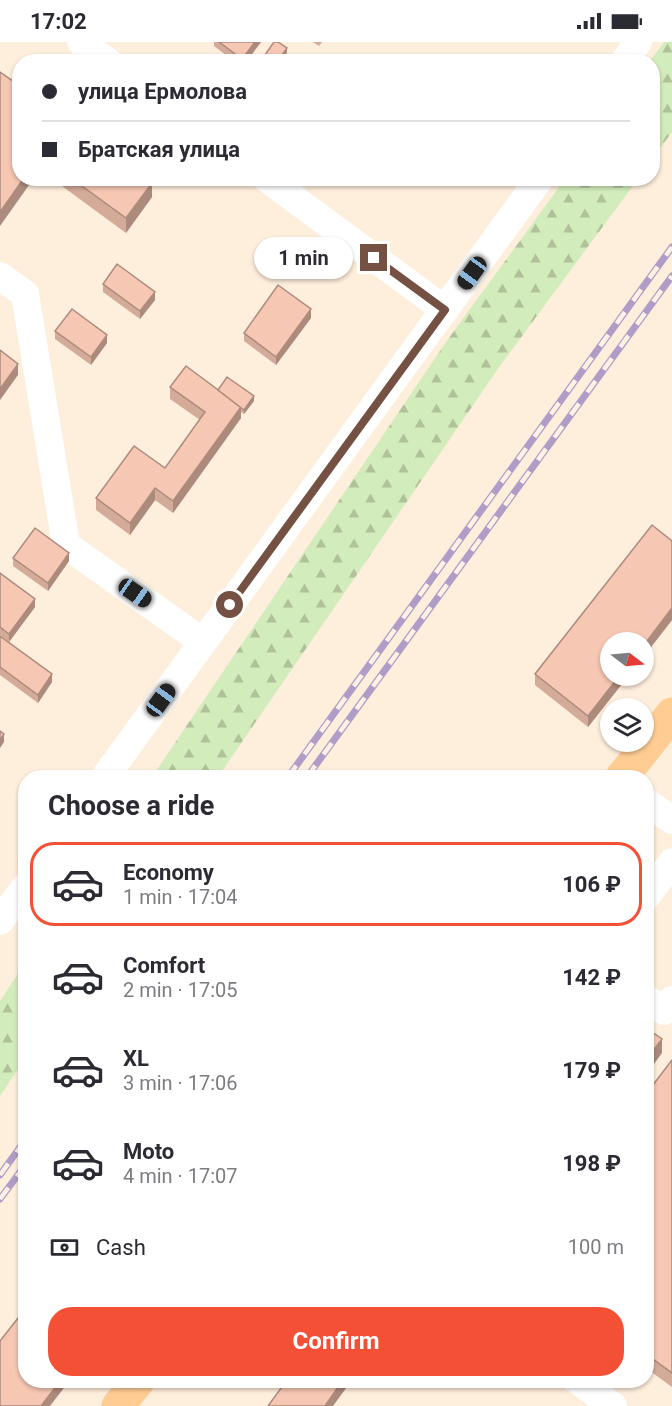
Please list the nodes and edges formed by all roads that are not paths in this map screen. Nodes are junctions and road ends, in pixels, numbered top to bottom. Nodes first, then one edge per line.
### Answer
1 (81, 42) edge
2 (97, 54) edge
3 (278, 186) edge
4 (534, 186) edge
5 (0, 276) edge
6 (445, 310) junction
7 (203, 642) junction
8 (672, 714) edge
9 (110, 770) edge
10 (628, 770) edge
11 (654, 808) edge
12 (672, 820) edge
13 (672, 862) edge
14 (654, 886) edge
15 (18, 897) edge
16 (0, 921) edge
17 (672, 1000) edge
18 (654, 1004) edge
19 (133, 1388) edge
20 (588, 1388) edge
21 (118, 1406) edge
22 (613, 1406) edge

1 - 2 street
3 - 6 street
4 - 6 street
5 - 7 street
6 - 7 street
7 - 9 street
8 - 10 main road
11 - 12 street
13 - 14 street
15 - 16 street
17 - 18 street
19 - 21 main road
20 - 22 street

